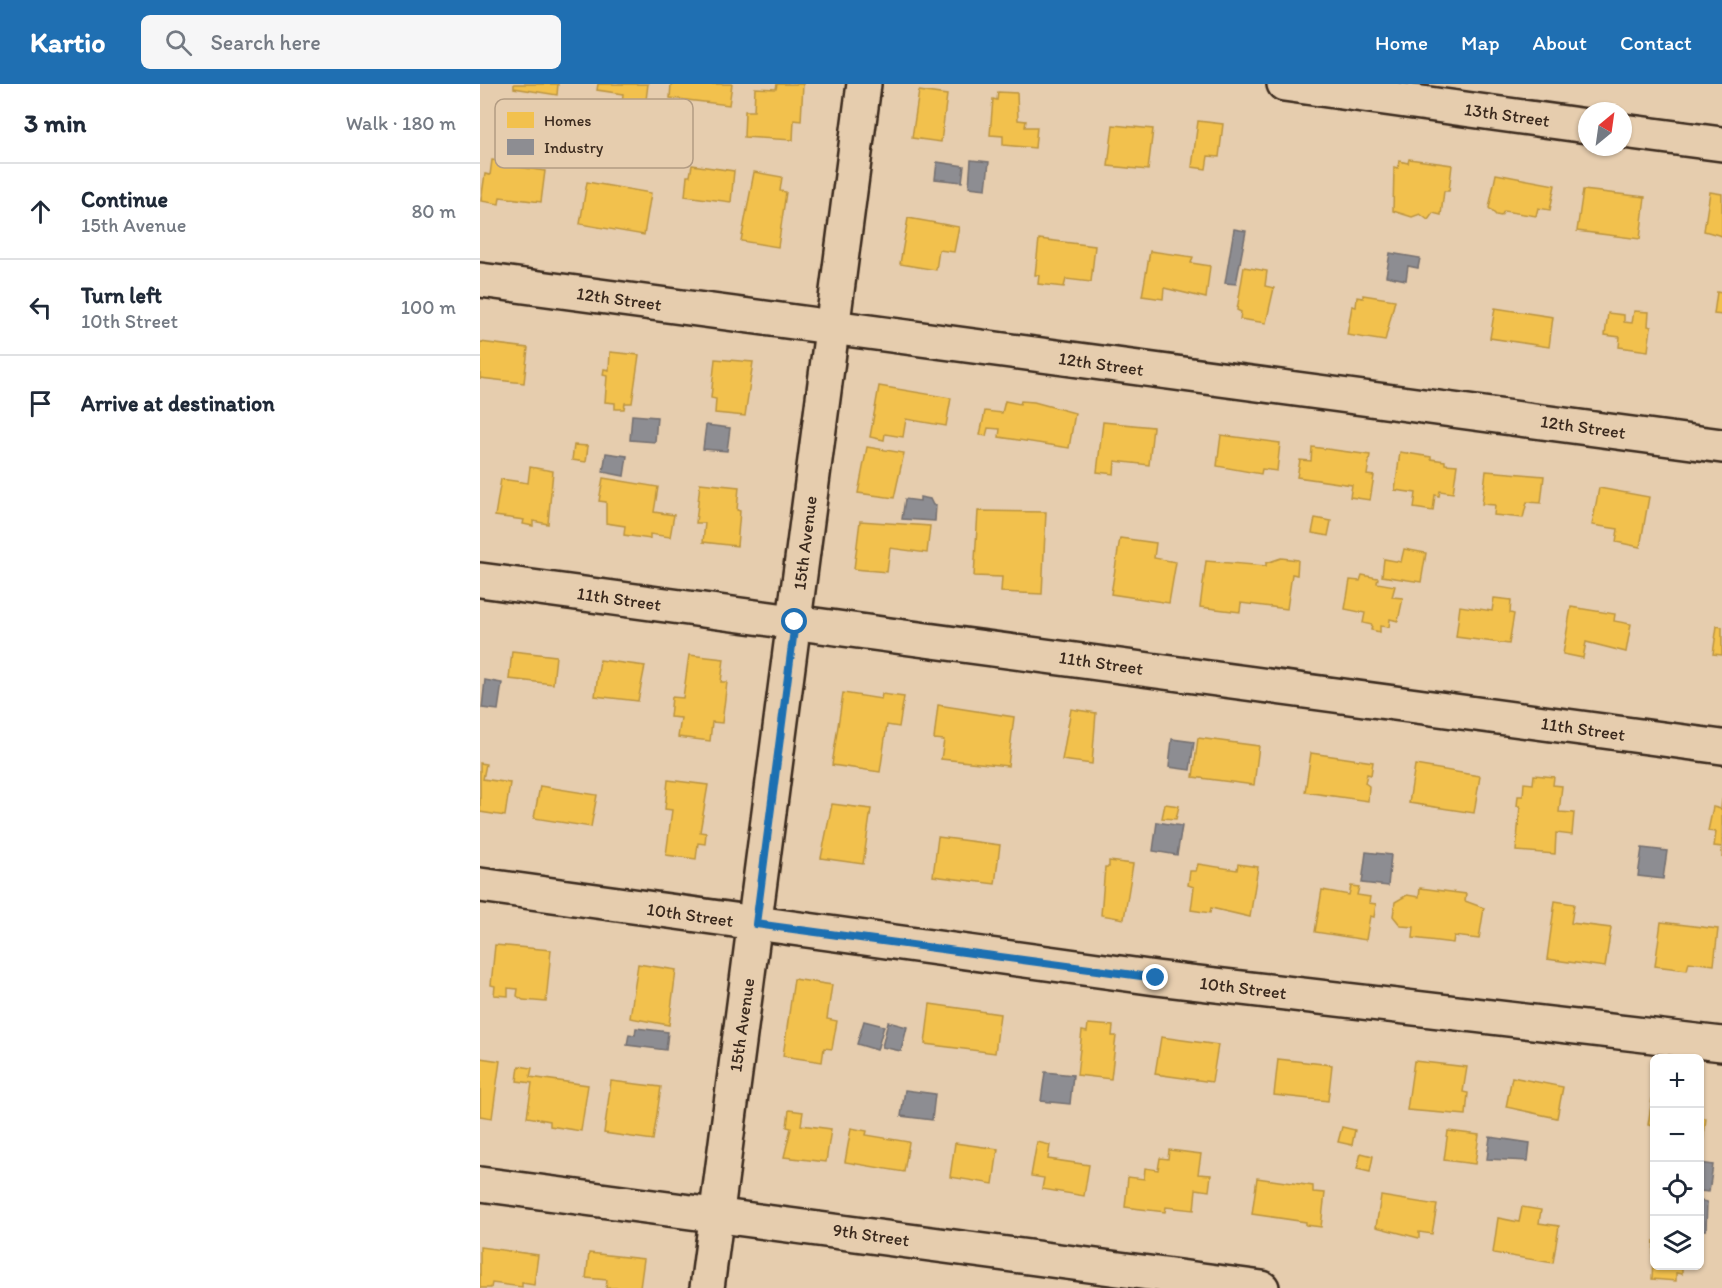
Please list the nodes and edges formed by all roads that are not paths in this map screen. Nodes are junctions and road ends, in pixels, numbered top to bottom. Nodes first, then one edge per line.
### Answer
1 (864, 84) edge
2 (1284, 84) edge
3 (1578, 125) edge
4 (1632, 132) edge
5 (1722, 144) edge
6 (480, 280) edge
7 (832, 328) junction
8 (1722, 446) edge
9 (480, 580) edge
10 (795, 622) junction
11 (1722, 747) edge
12 (480, 885) edge
13 (756, 924) junction
14 (1722, 1044) edge
15 (480, 1184) edge
16 (717, 1214) junction
17 (707, 1288) edge
18 (1262, 1288) edge

1 - 7 street, 15th Avenue
2 - 3 street, 13th Street
4 - 5 street
6 - 7 street, 12th Street
7 - 8 street, 12th Street
7 - 10 street, 15th Avenue
9 - 10 street, 11th Street
10 - 11 street, 11th Street
10 - 13 street, 15th Avenue
12 - 13 street, 10th Street
13 - 14 street, 10th Street
13 - 16 street, 15th Avenue
15 - 16 street, 9th Street
16 - 17 street, 15th Avenue
16 - 18 street, 9th Street

